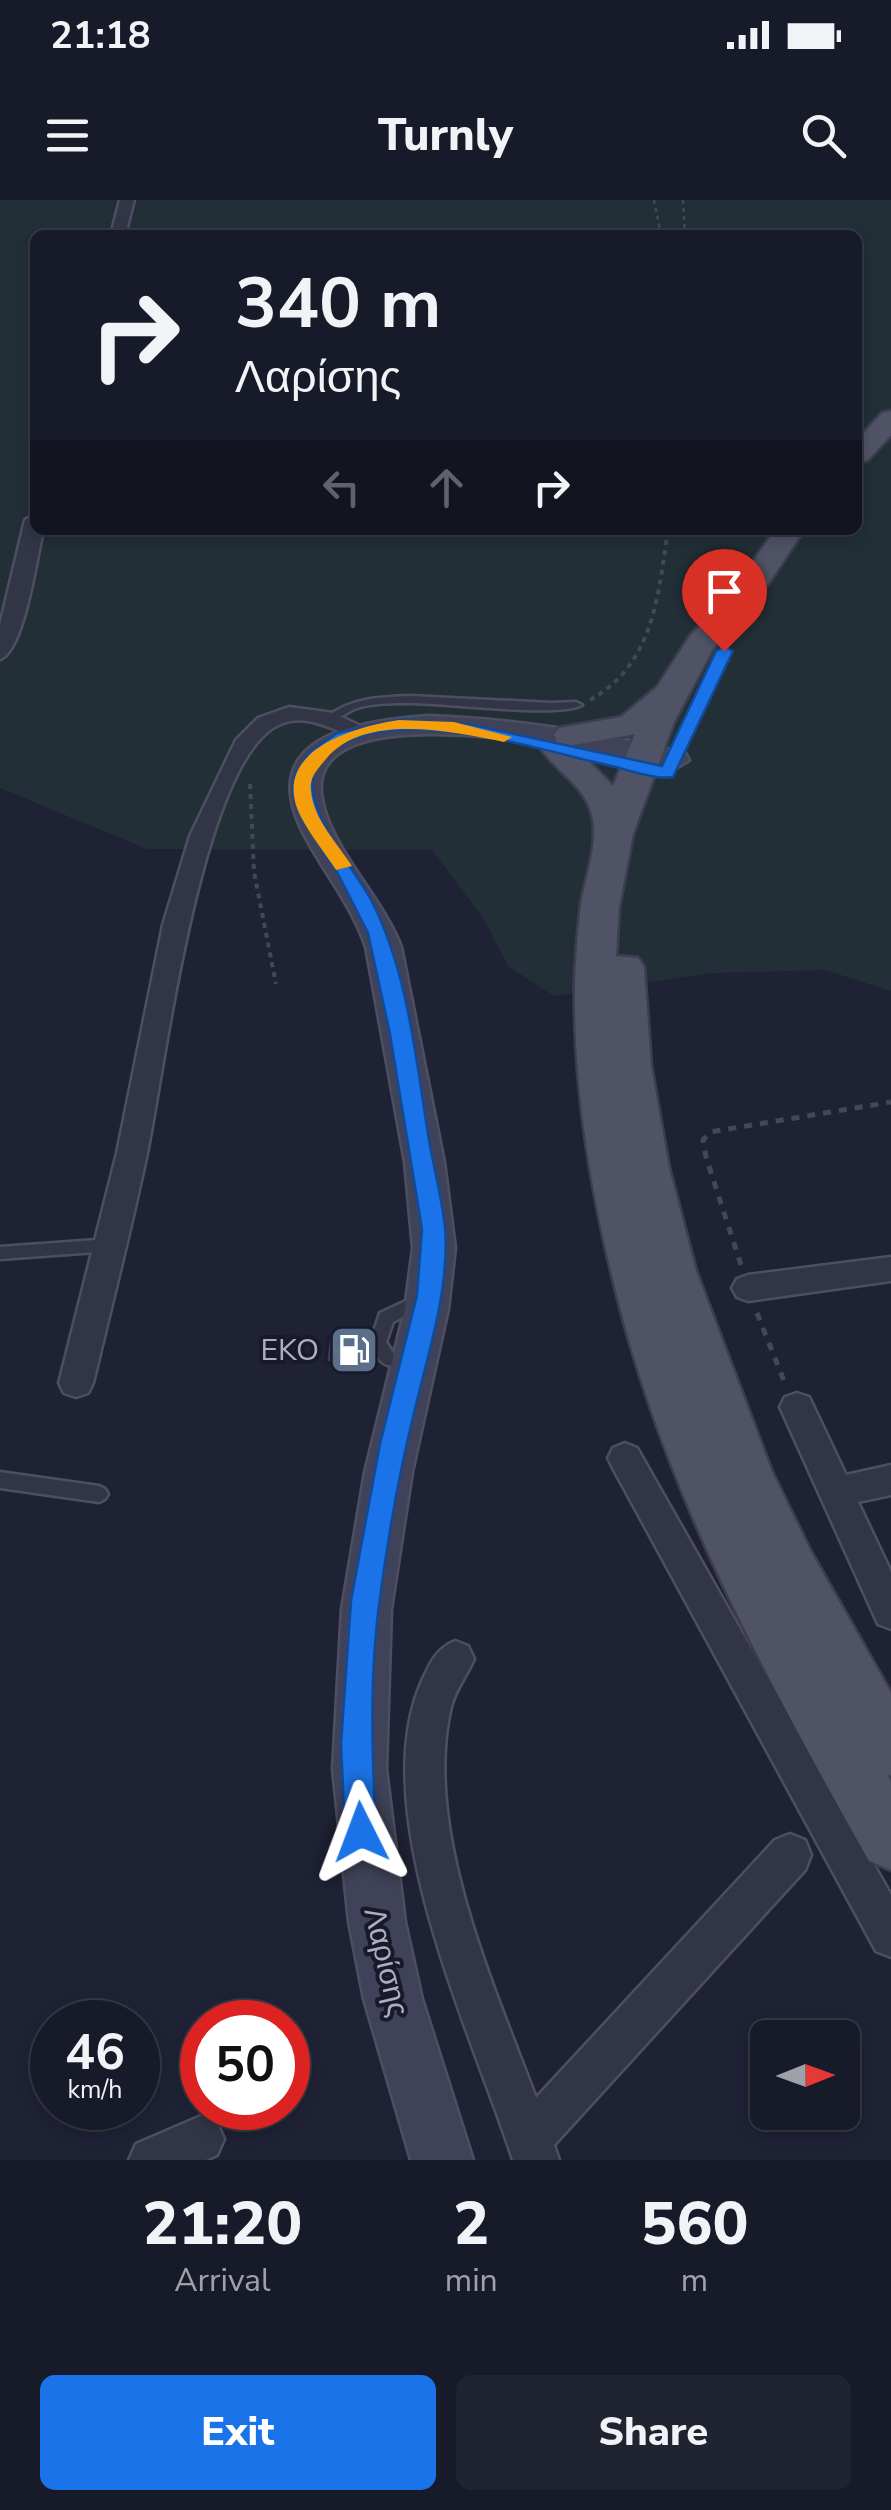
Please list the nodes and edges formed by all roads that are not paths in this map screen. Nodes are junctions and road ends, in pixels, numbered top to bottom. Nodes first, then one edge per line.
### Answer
1 (127, 200) edge
2 (119, 230) edge
3 (891, 419) edge
4 (862, 450) edge
5 (32, 535) edge
6 (786, 535) edge
7 (740, 601) junction
8 (0, 653) edge
9 (675, 687) junction
10 (346, 724) junction
11 (569, 730) junction
12 (656, 763) junction
13 (614, 840) junction
14 (110, 1245) junction
15 (0, 1253) edge
16 (891, 1268) edge
17 (748, 1288) road end
18 (408, 1306) dead end
19 (390, 1360) dead end
20 (76, 1383) dead end
21 (797, 1406) road end
22 (624, 1458) dead end
23 (0, 1480) edge
24 (891, 1480) edge
25 (836, 1492) junction
26 (99, 1494) dead end
27 (891, 1612) edge
28 (455, 1660) dead end
29 (891, 1746) edge
30 (891, 1839) edge
31 (790, 1855) dead end
32 (891, 1936) edge
33 (201, 2139) dead end
34 (532, 2149) edge
35 (152, 2160) edge
36 (442, 2160) edge

1 - 2 street
3 - 4 main road
5 - 8 street
6 - 7 main road
7 - 9 main road
7 - 12 main road
9 - 11 main road
9 - 12 main road
10 - 11 main road, Λαρίσης
10 - 11 lane
10 - 14 street
10 - 36 main road, Λαρίσης
11 - 12 main road, Λαρίσης
11 - 13 main road
12 - 13 main road
12 - 29 main road
13 - 30 main road
14 - 15 lane
14 - 20 street
16 - 17 street
18 - 19 lane
21 - 25 street
22 - 32 street
23 - 26 lane
24 - 25 street
25 - 27 street
28 - 34 street
31 - 34 street
33 - 35 street

